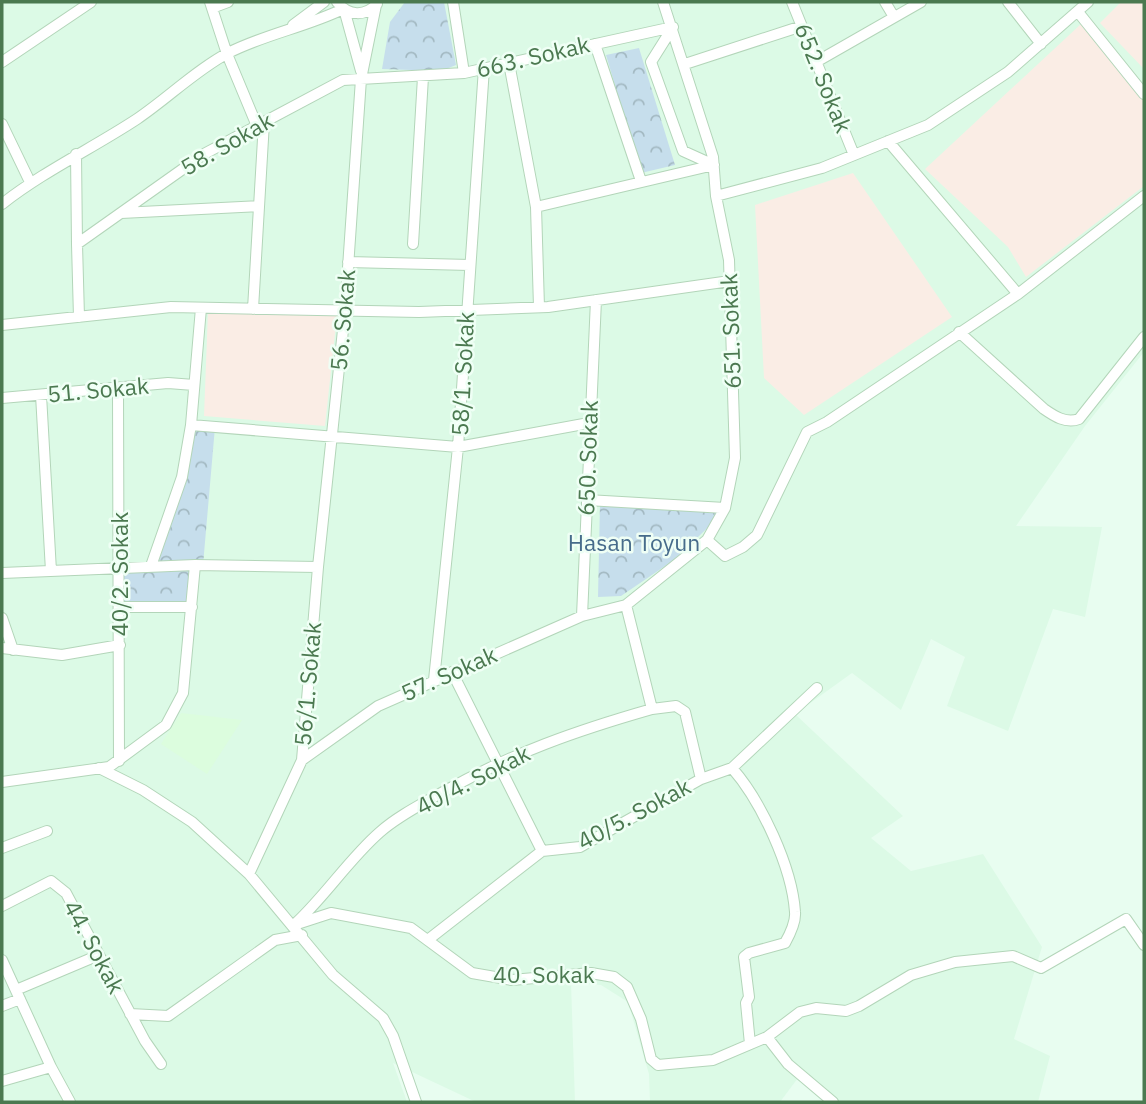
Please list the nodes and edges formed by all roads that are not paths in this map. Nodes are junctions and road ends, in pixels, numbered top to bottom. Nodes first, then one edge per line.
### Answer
1 (91, 2) edge
2 (228, 2) edge
3 (324, 2) edge
4 (453, 2) edge
5 (664, 2) edge
6 (792, 2) edge
7 (885, 2) edge
8 (921, 2) edge
9 (1008, 2) edge
10 (1088, 2) edge
11 (378, 3) edge
12 (211, 5) edge
13 (341, 7) edge
14 (1077, 12) junction
15 (894, 18) junction
16 (293, 25) junction
17 (802, 26) junction
18 (673, 27) junction
19 (595, 44) junction
20 (1041, 44) junction
21 (227, 54) junction
22 (2, 62) edge
23 (509, 62) junction
24 (816, 62) junction
25 (685, 64) junction
26 (484, 68) junction
27 (464, 73) junction
28 (361, 76) junction
29 (424, 77) junction
30 (1144, 94) edge
31 (2, 124) edge
32 (261, 124) junction
33 (888, 141) junction
34 (76, 155) junction
35 (854, 155) junction
36 (714, 165) junction
37 (641, 181) junction
38 (30, 182) junction
39 (716, 196) junction
40 (1144, 196) edge
41 (2, 204) edge
42 (259, 206) junction
43 (536, 207) junction
44 (121, 213) junction
45 (77, 244) junction
46 (413, 244) dead end
47 (348, 262) junction
48 (470, 265) junction
49 (730, 281) junction
50 (1018, 293) junction
51 (596, 300) junction
52 (539, 307) junction
53 (201, 308) junction
54 (253, 309) junction
55 (345, 310) junction
56 (466, 310) junction
57 (79, 317) junction
58 (2, 325) edge
59 (959, 332) junction
60 (1144, 337) edge
61 (194, 385) junction
62 (118, 388) junction
63 (41, 395) junction
64 (2, 398) edge
65 (589, 423) junction
66 (191, 425) junction
67 (332, 435) junction
68 (458, 447) junction
69 (587, 500) junction
70 (725, 508) junction
71 (707, 540) junction
72 (195, 565) junction
73 (152, 566) junction
74 (318, 567) junction
75 (120, 568) junction
76 (51, 571) junction
77 (2, 573) edge
78 (626, 605) junction
79 (120, 607) junction
80 (192, 607) junction
81 (608, 609) joint
82 (582, 616) junction
83 (2, 618) edge
84 (120, 645) junction
85 (7, 649) edge
86 (452, 672) junction
87 (434, 680) junction
88 (817, 688) dead end
89 (652, 709) junction
90 (302, 760) junction
91 (120, 761) junction
92 (496, 763) junction
93 (99, 768) junction
94 (732, 768) junction
95 (701, 779) junction
96 (2, 782) edge
97 (47, 831) dead end
98 (2, 848) edge
99 (542, 851) junction
100 (249, 874) junction
101 (2, 906) edge
102 (294, 925) junction
103 (302, 935) junction
104 (429, 939) junction
105 (1144, 945) edge
106 (99, 956) junction
107 (2, 960) edge
108 (18, 995) junction
109 (2, 1006) edge
110 (130, 1014) junction
111 (767, 1037) junction
112 (750, 1044) junction
113 (161, 1064) dead end
114 (51, 1068) junction
115 (2, 1081) edge
116 (69, 1102) edge
117 (416, 1102) edge
118 (833, 1102) edge

1 - 22 street
2 - 12 street
3 - 16 street
4 - 27 street, 663. Sokak
5 - 18 street, 651. Sokak
6 - 17 street, 652. Sokak
7 - 15 street
8 - 15 street
9 - 20 street
10 - 14 street
11 - 13 street
11 - 28 street, 56. Sokak
12 - 21 street
13 - 16 street
13 - 28 street, 56. Sokak
14 - 20 street
14 - 30 street
15 - 24 street
16 - 21 street
17 - 24 street, 652. Sokak
17 - 25 street
18 - 19 street, 663. Sokak
18 - 25 street, 651. Sokak
18 - 36 street
19 - 23 street, 663. Sokak
19 - 37 street
20 - 33 street
21 - 32 street
21 - 34 street
23 - 26 street, 663. Sokak
23 - 43 street
24 - 35 street, 652. Sokak
25 - 36 street, 651. Sokak
26 - 27 street, 663. Sokak
26 - 48 street, 58/1. Sokak
27 - 29 street, 58. Sokak
28 - 29 street, 58. Sokak
28 - 32 street, 58. Sokak
28 - 47 street, 56. Sokak
29 - 46 street
31 - 38 street
32 - 42 street
32 - 44 street, 58. Sokak
33 - 35 street
33 - 50 street
34 - 38 street
34 - 45 street
35 - 39 street
36 - 37 street
36 - 39 street, 651. Sokak
37 - 43 street
38 - 41 street
39 - 49 street, 651. Sokak
40 - 50 street
42 - 44 street
42 - 54 street
43 - 52 street
44 - 45 street, 58. Sokak
45 - 57 street
47 - 48 street
47 - 55 street, 56. Sokak
48 - 56 street, 58/1. Sokak
49 - 51 street
49 - 70 street, 651. Sokak
50 - 59 street
51 - 52 street
51 - 65 street, 650. Sokak
52 - 56 street
53 - 54 street
53 - 57 street
53 - 61 street
54 - 55 street
55 - 56 street
55 - 67 street, 56. Sokak
56 - 68 street, 58/1. Sokak
57 - 58 street
59 - 60 street
59 - 71 street
61 - 62 street, 51. Sokak
61 - 66 street
62 - 63 street, 51. Sokak
62 - 75 street, 40/2. Sokak
63 - 64 street, 51. Sokak
63 - 76 street
65 - 68 street
65 - 69 street, 650. Sokak
66 - 67 street
66 - 73 street
67 - 68 street
67 - 74 street, 56. Sokak
68 - 87 street, 58/1. Sokak
69 - 70 street
69 - 82 street, 650. Sokak
70 - 71 street, 651. Sokak
71 - 78 street, 651. Sokak
72 - 73 street
72 - 74 street
72 - 80 street
73 - 75 street
74 - 90 street, 56/1. Sokak
75 - 76 street
75 - 79 street, 40/2. Sokak
76 - 77 street
78 - 81 street, 651. Sokak
78 - 89 street
79 - 80 street
79 - 84 street, 40/2. Sokak
80 - 91 street
81 - 82 street, 57. Sokak
82 - 86 street, 57. Sokak
83 - 85 street
84 - 85 street
84 - 91 street, 40/2. Sokak
86 - 87 street, 57. Sokak
86 - 92 street
87 - 90 street, 57. Sokak
88 - 94 street, 40/5. Sokak
89 - 92 street, 40/4. Sokak
89 - 95 street, 40/5. Sokak
90 - 100 street, 56/1. Sokak
91 - 93 street
92 - 99 street
92 - 102 street, 40/4. Sokak
93 - 96 street
93 - 100 street
94 - 95 street, 40/5. Sokak
94 - 112 street
95 - 99 street, 40/5. Sokak
97 - 98 street
99 - 104 street
100 - 102 street
101 - 106 street, 44. Sokak
102 - 103 street
102 - 104 street
103 - 110 street
103 - 117 street
104 - 112 street, 40. Sokak
105 - 111 street, 40. Sokak
106 - 108 street
106 - 110 street, 44. Sokak
107 - 108 street
108 - 109 street
108 - 114 street
110 - 113 street, 44. Sokak
111 - 112 street, 40. Sokak
111 - 118 street
114 - 115 street
114 - 116 street

